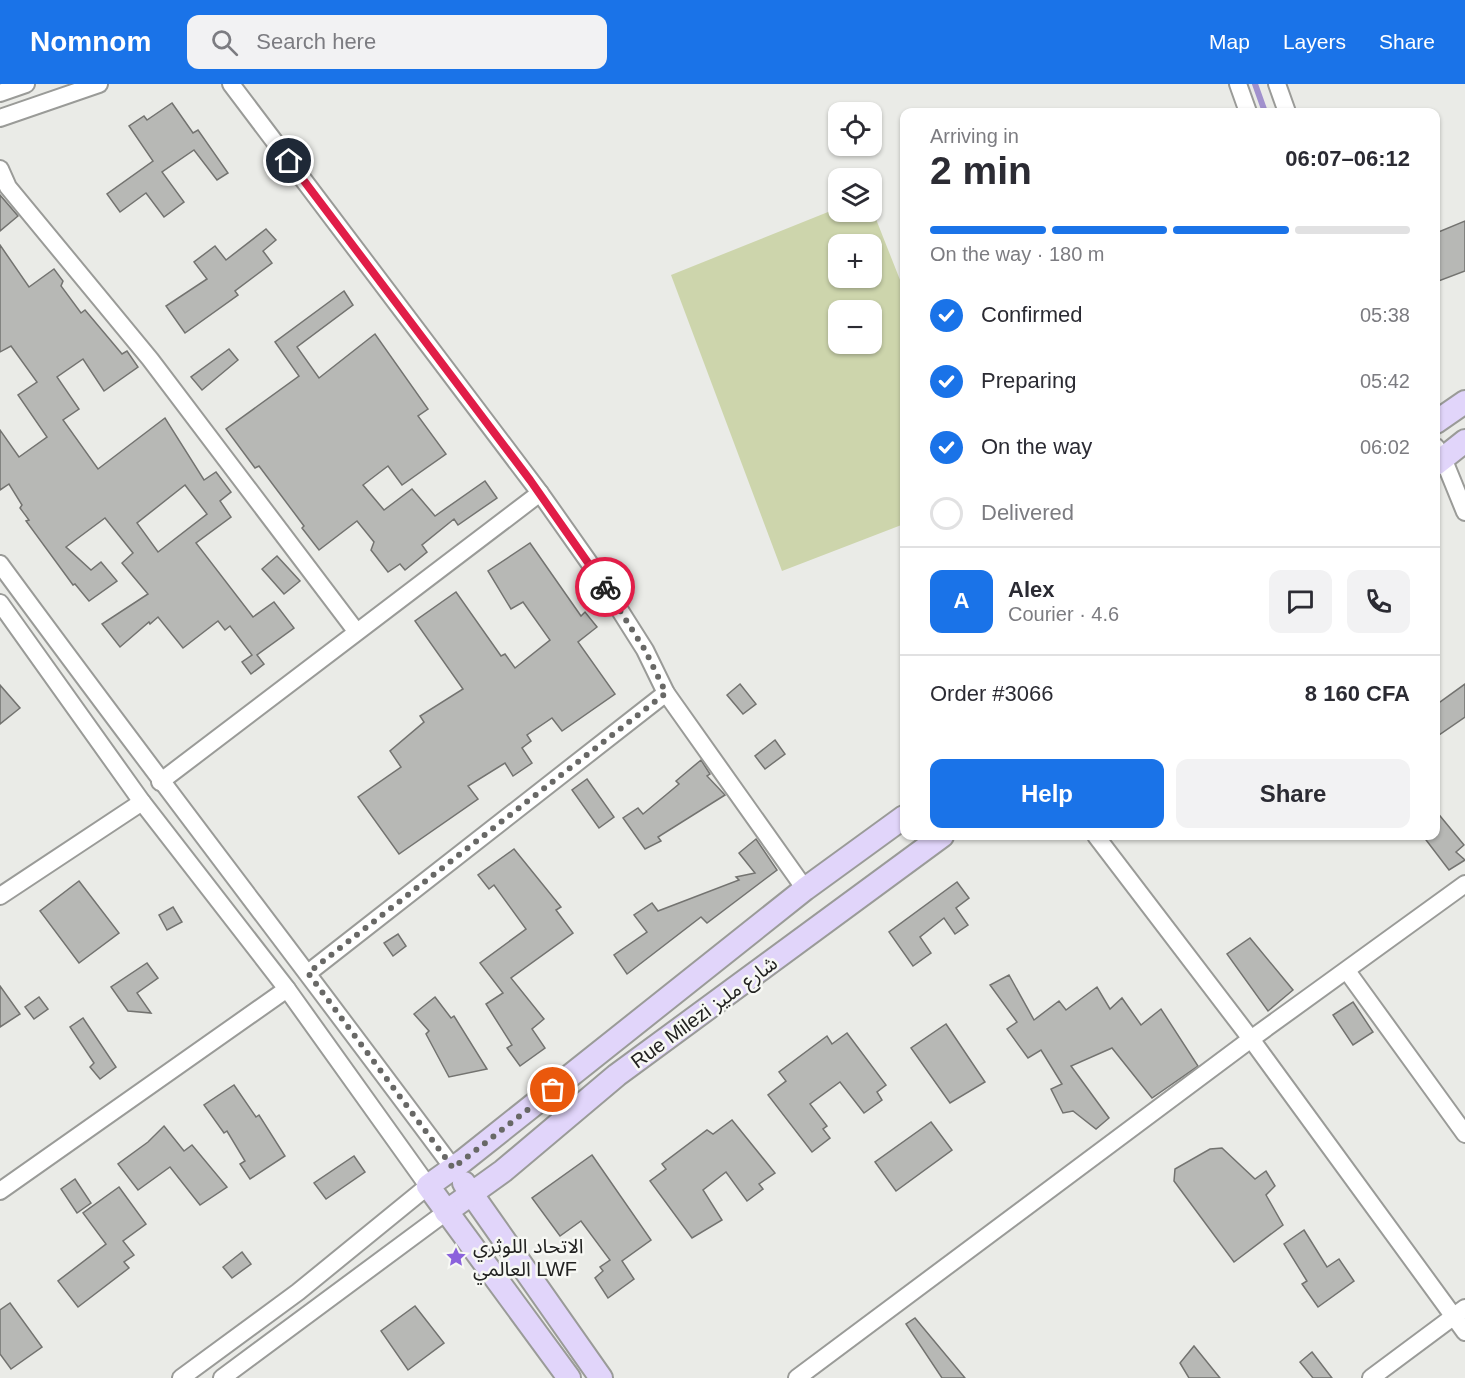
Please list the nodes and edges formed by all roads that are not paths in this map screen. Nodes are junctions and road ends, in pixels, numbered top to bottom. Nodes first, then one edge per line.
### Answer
1 (26, 84) edge
2 (99, 84) edge
3 (231, 84) edge
4 (1238, 84) edge
5 (1277, 84) edge
6 (0, 93) edge
7 (1247, 108) edge
8 (1286, 108) edge
9 (0, 118) edge
10 (0, 169) edge
11 (1465, 402) edge
12 (1440, 419) edge
13 (1465, 441) edge
14 (1440, 456) edge
15 (1440, 461) edge
16 (540, 493) junction
17 (1465, 512) edge
18 (0, 564) edge
19 (0, 603) edge
20 (356, 631) junction
21 (666, 693) junction
22 (160, 782) junction
23 (142, 802) junction
24 (900, 820) edge
25 (937, 840) edge
26 (1099, 840) edge
27 (1465, 884) edge
28 (806, 889) junction
29 (0, 896) edge
30 (1347, 971) junction
31 (308, 973) junction
32 (287, 989) junction
33 (1251, 1039) junction
34 (1465, 1134) edge
35 (453, 1168) junction
36 (428, 1186) junction
37 (0, 1191) edge
38 (472, 1194) junction
39 (446, 1212) junction
40 (1460, 1312) edge
41 (1465, 1332) edge
42 (181, 1378) edge
43 (222, 1378) edge
44 (569, 1378) edge
45 (601, 1378) edge
46 (797, 1378) edge
47 (1371, 1378) edge

1 - 6 street
2 - 9 street
3 - 16 street
4 - 7 street
5 - 8 street
10 - 20 street
11 - 12 street
13 - 14 street
15 - 17 street
16 - 20 street
16 - 21 street
18 - 22 street
19 - 23 street
20 - 22 street
21 - 28 street
21 - 31 street
22 - 31 street
23 - 29 street
23 - 32 street
24 - 28 street, Rue Milezi شارع مليز
25 - 38 street, Rue Milezi شارع مليز
26 - 33 street
27 - 30 street
28 - 35 street, Rue Milezi شارع مليز
30 - 33 street
30 - 34 street
31 - 35 street
32 - 36 street
32 - 37 street
33 - 40 street
33 - 46 street
35 - 36 street, Rue Milezi شارع مليز
35 - 38 street
36 - 39 street
36 - 42 street
38 - 39 street, Rue Milezi شارع مليز
38 - 45 street
39 - 43 street
39 - 44 street
40 - 41 street
40 - 47 street

